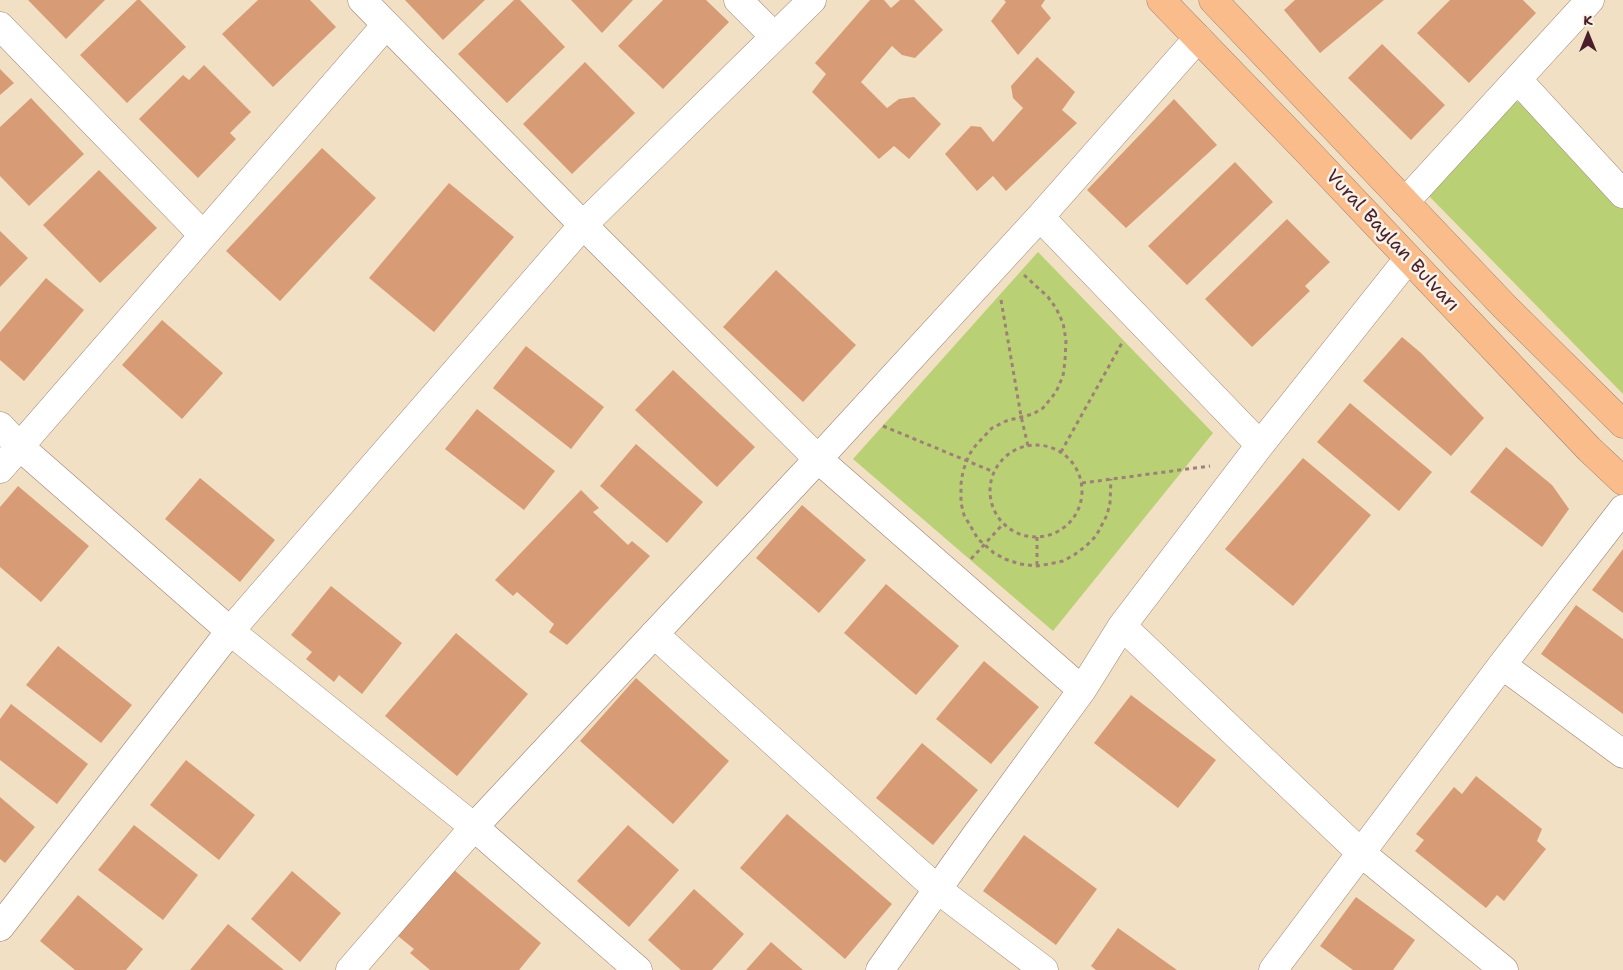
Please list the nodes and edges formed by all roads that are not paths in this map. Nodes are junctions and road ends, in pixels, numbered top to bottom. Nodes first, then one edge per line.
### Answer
1 (362, 0) edge
2 (738, 0) edge
3 (812, 0) edge
4 (1161, 0) edge
5 (1590, 0) edge
6 (1222, 3) edge
7 (386, 25) junction
8 (0, 26) edge
9 (774, 36) junction
10 (1198, 38) junction
11 (1518, 80) junction
12 (1623, 194) edge
13 (1405, 202) junction
14 (1040, 216) junction
15 (583, 225) junction
16 (203, 235) junction
17 (1408, 259) junction
18 (1623, 424) edge
19 (0, 426) edge
20 (19, 446) junction
21 (1254, 453) junction
22 (818, 459) junction
23 (0, 469) edge
24 (1623, 481) edge
25 (1623, 509) edge
26 (1122, 626) junction
27 (230, 631) junction
28 (654, 634) junction
29 (1502, 665) junction
30 (1082, 690) junction
31 (1623, 754) edge
32 (474, 827) junction
33 (1360, 852) junction
34 (937, 890) junction
35 (0, 926) edge
36 (350, 970) edge
37 (638, 970) edge
38 (880, 970) edge
39 (1044, 970) edge
40 (1273, 970) edge
41 (1504, 970) edge

1 - 7 street
2 - 9 street
3 - 9 street
4 - 10 main road, Vural Baylan Bulvarı
5 - 11 street
6 - 13 main road, Vural Baylan Bulvarı
7 - 15 street
7 - 16 street
8 - 16 street
9 - 15 street
10 - 14 street
10 - 17 main road, Vural Baylan Bulvarı
11 - 12 street
11 - 13 street
13 - 18 main road, Vural Baylan Bulvarı
14 - 21 street
14 - 22 street
15 - 22 street
15 - 27 street
16 - 20 street
17 - 21 street
17 - 24 main road, Vural Baylan Bulvarı
19 - 20 street
20 - 23 street
20 - 27 street
21 - 26 street
22 - 28 street
22 - 30 street
25 - 29 street
26 - 30 street
26 - 33 street
27 - 32 street
27 - 35 street
28 - 32 street
28 - 34 street
29 - 31 street
29 - 33 street
30 - 34 street
32 - 36 street
32 - 37 street
33 - 40 street
33 - 41 street
34 - 38 street
34 - 39 street

